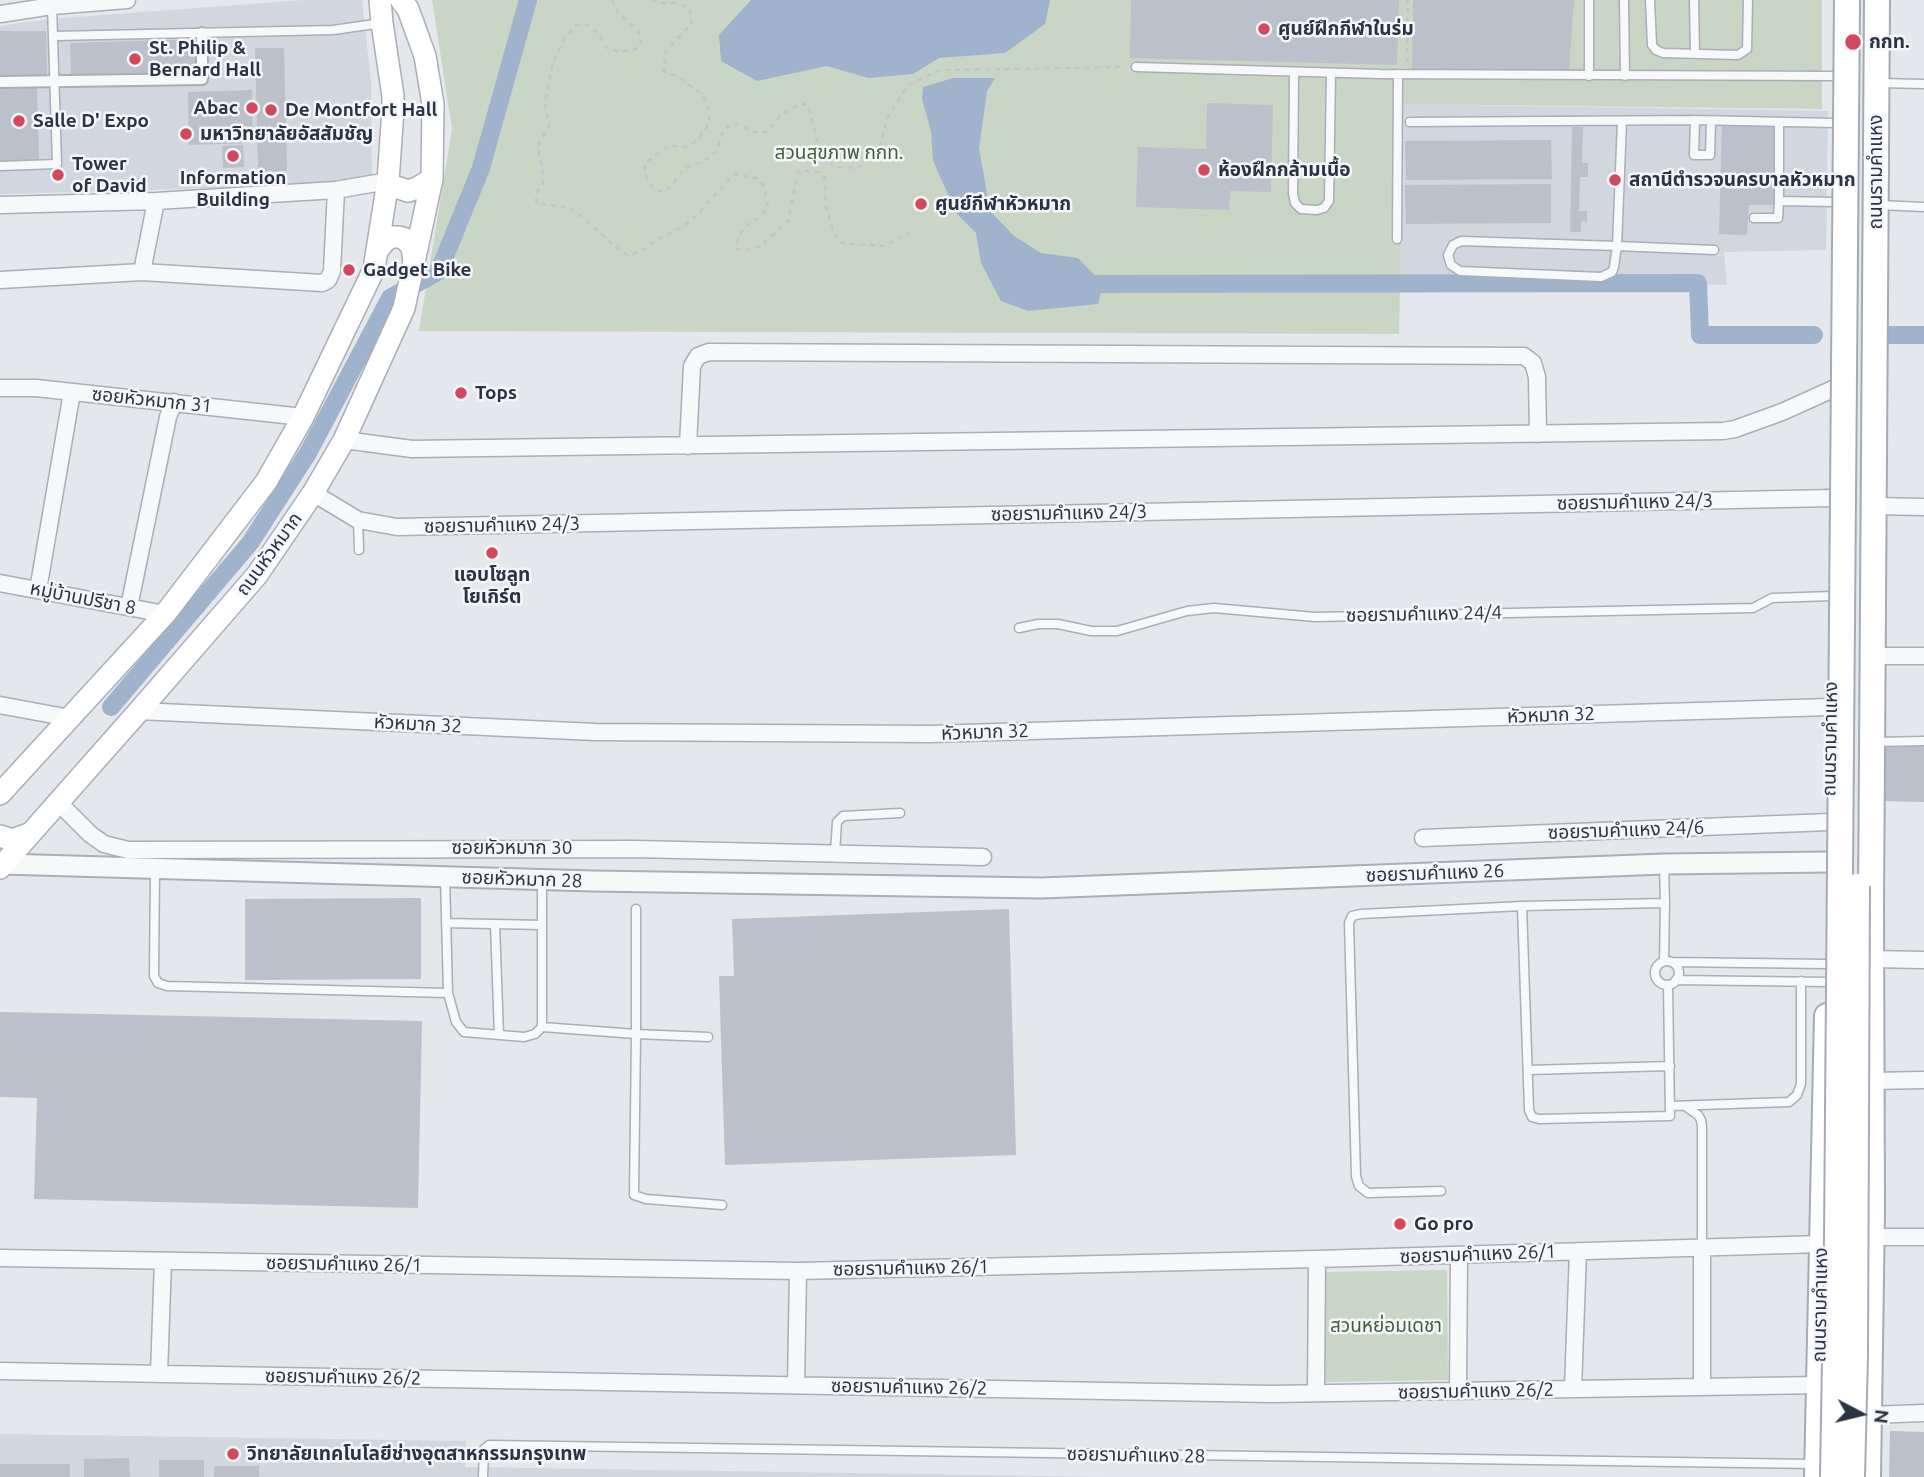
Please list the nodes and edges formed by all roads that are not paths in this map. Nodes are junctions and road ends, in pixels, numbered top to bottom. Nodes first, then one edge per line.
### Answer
1 (127, 0) edge
2 (380, 0) edge
3 (401, 0) edge
4 (1589, 0) edge
5 (1624, 0) edge
6 (1650, 0) edge
7 (1694, 0) edge
8 (1748, 0) edge
9 (1835, 0) edge
10 (1847, 0) edge
11 (1863, 0) edge
12 (1877, 0) edge
13 (51, 3) edge
14 (0, 14) edge
15 (382, 23) junction
16 (202, 33) junction
17 (54, 36) junction
18 (1695, 54) junction
19 (1136, 67) road end
20 (1294, 72) junction
21 (1331, 73) junction
22 (1403, 74) junction
23 (1589, 76) junction
24 (1625, 76) junction
25 (1835, 76) junction
26 (55, 80) junction
27 (1877, 80) junction
28 (0, 82) edge
29 (1924, 84) edge
30 (1695, 120) junction
31 (1622, 121) junction
32 (1711, 121) junction
33 (1410, 122) dead end
34 (1779, 122) junction
35 (1835, 123) junction
36 (1877, 123) junction
37 (0, 166) edge
38 (432, 179) junction
39 (388, 181) junction
40 (337, 190) junction
41 (156, 201) junction
42 (1779, 201) junction
43 (1834, 202) junction
44 (0, 205) edge
45 (1876, 205) junction
46 (1924, 207) edge
47 (1754, 218) dead end
48 (1397, 239) dead end
49 (1617, 246) junction
50 (1714, 250) dead end
51 (377, 251) junction
52 (414, 264) junction
53 (142, 272) junction
54 (0, 280) edge
55 (0, 388) edge
56 (1833, 389) junction
57 (72, 392) junction
58 (174, 402) junction
59 (303, 416) junction
60 (1538, 434) junction
61 (344, 440) junction
62 (688, 446) junction
63 (313, 493) junction
64 (1833, 498) junction
65 (1874, 506) junction
66 (1924, 507) edge
67 (358, 520) junction
68 (359, 550) dead end
69 (0, 583) edge
70 (38, 590) junction
71 (1832, 596) junction
72 (129, 607) junction
73 (165, 614) junction
74 (1019, 628) dead end
75 (1873, 656) junction
76 (1924, 656) edge
77 (0, 705) edge
78 (1830, 707) junction
79 (139, 711) junction
80 (70, 718) junction
81 (1924, 741) edge
82 (1872, 742) junction
83 (0, 794) edge
84 (58, 802) junction
85 (900, 813) dead end
86 (1829, 822) junction
87 (1872, 823) junction
88 (32, 833) junction
89 (0, 836) edge
90 (1423, 838) dead end
91 (835, 853) junction
92 (983, 857) dead end
93 (1828, 862) junction
94 (1871, 863) junction
95 (1664, 864) junction
96 (2, 866) edge
97 (155, 869) junction
98 (445, 877) junction
99 (542, 879) junction
100 (1041, 888) joint
101 (1665, 903) junction
102 (1522, 906) junction
103 (636, 909) dead end
104 (446, 923) junction
105 (495, 924) junction
106 (542, 925) junction
107 (1871, 960) junction
108 (1924, 960) edge
109 (1668, 961) junction
110 (1827, 973) junction
111 (1676, 980) junction
112 (1801, 981) junction
113 (1668, 985) junction
114 (448, 993) junction
115 (1871, 1022) junction
116 (1827, 1023) junction
117 (542, 1027) junction
118 (636, 1034) junction
119 (499, 1035) junction
120 (708, 1037) dead end
121 (1670, 1066) junction
122 (1528, 1070) junction
123 (1924, 1080) edge
124 (1871, 1081) junction
125 (1685, 1105) junction
126 (1670, 1106) junction
127 (1441, 1191) dead end
128 (722, 1205) dead end
129 (1871, 1237) junction
130 (1924, 1237) edge
131 (1822, 1244) junction
132 (1702, 1247) junction
133 (1578, 1251) junction
134 (1459, 1255) junction
135 (0, 1258) edge
136 (1317, 1259) junction
137 (163, 1261) junction
138 (798, 1270) junction
139 (0, 1371) edge
140 (159, 1374) junction
141 (796, 1385) junction
142 (1819, 1385) junction
143 (1702, 1387) junction
144 (1573, 1389) junction
145 (1458, 1391) junction
146 (1316, 1393) junction
147 (1924, 1413) edge
148 (1868, 1415) junction
149 (1823, 1473) edge
150 (483, 1477) edge
151 (1852, 1477) edge
152 (1868, 1477) edge

1 - 13 street
2 - 15 main road
3 - 38 main road, ถนนหัวหมาก
4 - 23 lane
5 - 24 lane
6 - 18 lane
7 - 18 lane
8 - 18 lane
9 - 25 main road, ถนนรามคำแหง
10 - 149 main road, ถนนรามคำแหง, bridge
11 - 151 main road, ถนนรามคำแหง, bridge
12 - 27 main road, ถนนรามคำแหง
13 - 14 street
13 - 17 lane
15 - 16 lane
15 - 39 main road
16 - 17 lane
16 - 26 street
17 - 26 lane
19 - 20 lane
20 - 21 lane
20 - 21 lane
21 - 22 lane
22 - 23 lane
22 - 48 lane
23 - 24 lane
24 - 25 lane
25 - 27 main road
25 - 35 main road, ถนนรามคำแหง
26 - 28 street
26 - 37 lane
27 - 29 lane
27 - 36 main road, ถนนรามคำแหง
30 - 31 lane
30 - 32 lane
30 - 32 lane
31 - 33 lane
31 - 49 lane
32 - 34 lane
34 - 35 lane
34 - 42 lane
35 - 36 main road
35 - 43 main road, ถนนรามคำแหง
36 - 45 main road, ถนนรามคำแหง
38 - 39 main road
38 - 52 main road, ถนนหัวหมาก
39 - 40 street
39 - 51 main road
40 - 41 street
40 - 53 street
41 - 44 street
41 - 53 street
42 - 43 lane
42 - 47 lane
43 - 56 main road, ถนนรามคำแหง
45 - 46 lane
45 - 65 main road, ถนนรามคำแหง
49 - 49 lane
49 - 50 lane
51 - 52 main road
51 - 59 main road
52 - 61 main road, ถนนหัวหมาก
53 - 54 street
55 - 57 street, ซอยหัวหมาก 31
56 - 60 street
56 - 64 main road, ถนนรามคำแหง
57 - 58 street, ซอยหัวหมาก 31
57 - 70 street
58 - 59 street, ซอยหัวหมาก 31
58 - 72 street
59 - 73 main road
60 - 62 street
60 - 62 street
61 - 62 street
61 - 63 main road, ถนนหัวหมาก
63 - 67 street, ซอยรามคำแหง 24/3
63 - 79 main road, ถนนหัวหมาก
64 - 67 street, ซอยรามคำแหง 24/3
64 - 71 main road, ถนนรามคำแหง
65 - 66 street
65 - 75 main road, ถนนรามคำแหง
67 - 68 lane
69 - 70 street, หมู่บ้านปรีชา 8
70 - 72 street, หมู่บ้านปรีชา 8
71 - 74 lane, ซอยรามคำแหง 24/4
71 - 78 main road, ถนนรามคำแหง
72 - 73 street, หมู่บ้านปรีชา 8
73 - 80 main road
75 - 76 street
75 - 82 main road, ถนนรามคำแหง
77 - 80 street
78 - 79 street, หัวหมาก 32
78 - 86 main road, ถนนรามคำแหง
79 - 84 main road, ถนนหัวหมาก
80 - 83 main road
81 - 82 lane
82 - 87 main road, ถนนรามคำแหง
84 - 88 main road, ถนนหัวหมาก
84 - 91 street, ซอยหัวหมาก 30
85 - 91 lane
86 - 87 main road
86 - 90 street, ซอยรามคำแหง 24/6
86 - 93 main road, ถนนรามคำแหง
87 - 94 main road, ถนนรามคำแหง
88 - 89 main road
88 - 96 main road, ถนนหัวหมาก
91 - 92 street, ซอยหัวหมาก 30
93 - 94 main road
93 - 95 street, ซอยรามคำแหง 26
93 - 110 main road, ถนนรามคำแหง
94 - 107 main road, ถนนรามคำแหง
95 - 100 street, ซอยรามคำแหง 26
95 - 101 lane
96 - 97 street, ซอยหัวหมาก 28
97 - 98 street, ซอยหัวหมาก 28
97 - 114 lane
98 - 99 street, ซอยหัวหมาก 28
98 - 104 lane
99 - 100 street, ซอยหัวหมาก 28
99 - 106 lane
101 - 102 lane
101 - 109 lane
102 - 122 lane
102 - 127 lane
103 - 118 lane
104 - 105 lane
104 - 114 lane
105 - 106 lane
105 - 119 lane
106 - 117 lane
107 - 108 street
107 - 115 main road, ถนนรามคำแหง
109 - 110 lane
109 - 111 lane
109 - 113 lane
110 - 112 lane
110 - 116 main road, ถนนรามคำแหง
111 - 112 lane
111 - 113 lane
112 - 125 lane
113 - 121 lane
114 - 119 lane
115 - 116 main road
115 - 124 main road, ถนนรามคำแหง
116 - 131 main road, ถนนรามคำแหง
117 - 118 lane
117 - 119 lane
118 - 120 lane
118 - 128 lane
121 - 122 lane
121 - 126 lane
122 - 126 lane
123 - 124 street
124 - 129 main road, ถนนรามคำแหง
125 - 126 lane
125 - 132 lane
129 - 130 street
129 - 148 main road, ถนนรามคำแหง
131 - 132 street, ซอยรามคำแหง 26/1
131 - 142 main road, ถนนรามคำแหง
132 - 133 street, ซอยรามคำแหง 26/1
132 - 143 street
133 - 134 street, ซอยรามคำแหง 26/1
133 - 144 street
134 - 136 street, ซอยรามคำแหง 26/1
134 - 145 street
135 - 137 street, ซอยรามคำแหง 26/1
136 - 138 street, ซอยรามคำแหง 26/1
136 - 146 street
137 - 138 street, ซอยรามคำแหง 26/1
137 - 140 street
138 - 141 street
139 - 140 street, ซอยรามคำแหง 26/2
140 - 141 street, ซอยรามคำแหง 26/2
141 - 146 street, ซอยรามคำแหง 26/2
142 - 143 street, ซอยรามคำแหง 26/2
142 - 149 main road, ถนนรามคำแหง
143 - 144 street, ซอยรามคำแหง 26/2
144 - 145 street, ซอยรามคำแหง 26/2
145 - 146 street, ซอยรามคำแหง 26/2
147 - 148 street
148 - 152 main road, ถนนรามคำแหง
149 - 150 lane, ซอยรามคำแหง 28

